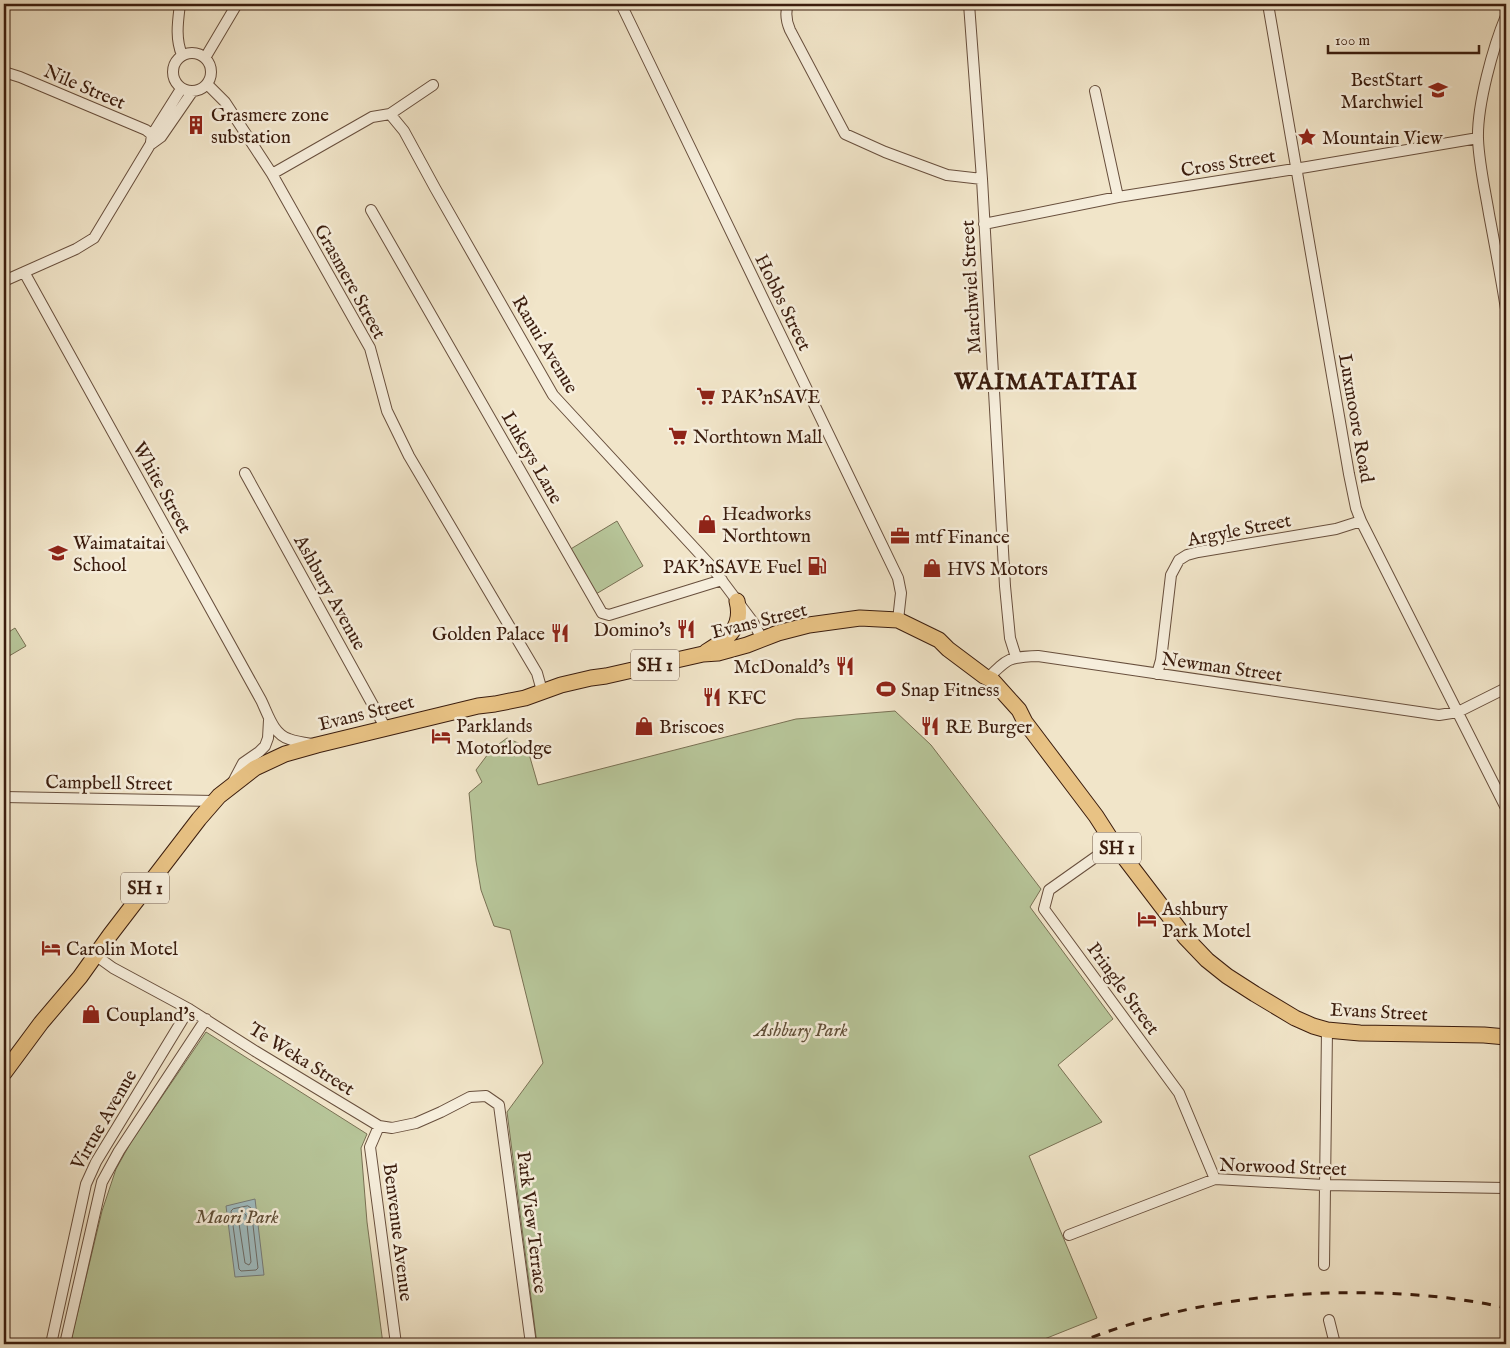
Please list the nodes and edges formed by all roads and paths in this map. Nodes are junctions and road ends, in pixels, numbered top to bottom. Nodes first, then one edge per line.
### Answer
1 (180, 4) edge
2 (237, 4) edge
3 (621, 4) edge
4 (788, 4) edge
5 (969, 4) edge
6 (1268, 4) edge
7 (1506, 16) edge
8 (1504, 27) edge
9 (182, 55) junction
10 (205, 58) junction
11 (4, 72) edge
12 (207, 84) junction
13 (433, 85) dead end
14 (181, 88) junction
15 (1095, 91) dead end
16 (192, 92) junction
17 (390, 114) junction
18 (1478, 138) junction
19 (151, 140) junction
20 (1297, 168) junction
21 (272, 174) junction
22 (982, 179) junction
23 (1118, 196) junction
24 (371, 210) dead end
25 (984, 224) junction
26 (24, 272) junction
27 (4, 281) edge
28 (1506, 309) edge
29 (245, 473) dead end
30 (1361, 520) junction
31 (722, 580) junction
32 (737, 601) junction
33 (898, 620) junction
34 (762, 638) junction
35 (703, 654) junction
36 (1016, 657) junction
37 (1157, 674) junction
38 (988, 678) junction
39 (1506, 688) edge
40 (542, 691) junction
41 (1458, 712) junction
42 (269, 720) junction
43 (385, 728) junction
44 (317, 745) junction
45 (230, 787) junction
46 (4, 797) edge
47 (214, 802) junction
48 (1506, 808) edge
49 (1114, 844) junction
50 (95, 955) junction
51 (189, 1009) junction
52 (206, 1019) junction
53 (1326, 1030) junction
54 (1506, 1037) edge
55 (4, 1073) edge
56 (379, 1126) junction
57 (1215, 1179) junction
58 (1324, 1185) junction
59 (1506, 1188) edge
60 (1069, 1235) dead end
61 (1324, 1266) dead end
62 (1328, 1320) dead end
63 (51, 1344) edge
64 (65, 1344) edge
65 (396, 1344) edge
66 (531, 1344) edge
67 (1334, 1344) edge

1 - 9 street
2 - 10 street
3 - 33 street, Hobbs Street
4 - 22 street
5 - 22 street, Marchwiel Street
6 - 20 street, Luxmoore Road
7 - 8 street
8 - 18 street
9 - 10 street
9 - 14 street
10 - 12 street
11 - 19 street, Nile Street
12 - 16 street
12 - 21 street, Grasmere Street
13 - 17 street
14 - 16 street
14 - 19 street
15 - 23 street
16 - 19 street
17 - 21 street
17 - 31 street, Ranui Avenue
18 - 20 street, Cross Street
18 - 28 street
19 - 26 street
20 - 23 street, Cross Street
20 - 30 street, Luxmoore Road
21 - 40 street, Grasmere Street
22 - 25 street, Marchwiel Street
23 - 25 street, Cross Street
24 - 31 street, Lukeys Lane
25 - 36 street, Marchwiel Street
26 - 27 street
26 - 42 street, White Street
29 - 43 street, Ashbury Avenue
30 - 37 street, Argyle Street
30 - 41 street, Luxmoore Road
31 - 32 street, Ranui Avenue
32 - 34 street, Ranui Avenue
32 - 35 highway
33 - 34 highway, Evans Street / SH 1
33 - 38 highway, Evans Street / SH 1
34 - 35 highway, Evans Street / SH 1
35 - 40 highway, Evans Street / SH 1
36 - 37 street, Newman Street
36 - 38 street
37 - 41 street, Newman Street
38 - 49 highway, Evans Street / SH 1
39 - 41 street
40 - 43 highway, Evans Street / SH 1
41 - 48 street, Luxmoore Road
42 - 44 street, White Street
42 - 45 street
43 - 44 highway, Evans Street / SH 1
44 - 45 highway, Evans Street / SH 1
45 - 47 highway, Evans Street / SH 1
46 - 47 street, Campbell Street
47 - 50 highway, Evans Street / SH 1
49 - 53 highway, Evans Street / SH 1
49 - 57 street, Pringle Street
50 - 51 street, Te Weka Street
50 - 55 highway, Evans Street / SH 1
51 - 52 street, Te Weka Street
51 - 63 street, Virtue Avenue
52 - 56 street, Te Weka Street
52 - 64 street, Virtue Avenue
53 - 54 highway, Evans Street / SH 1
53 - 58 street
56 - 65 street, Benvenue Avenue
56 - 66 street, Park View Terrace
57 - 58 street, Norwood Street
57 - 60 street, Norwood Street
58 - 59 street, Norwood Street
58 - 61 street
62 - 67 street

